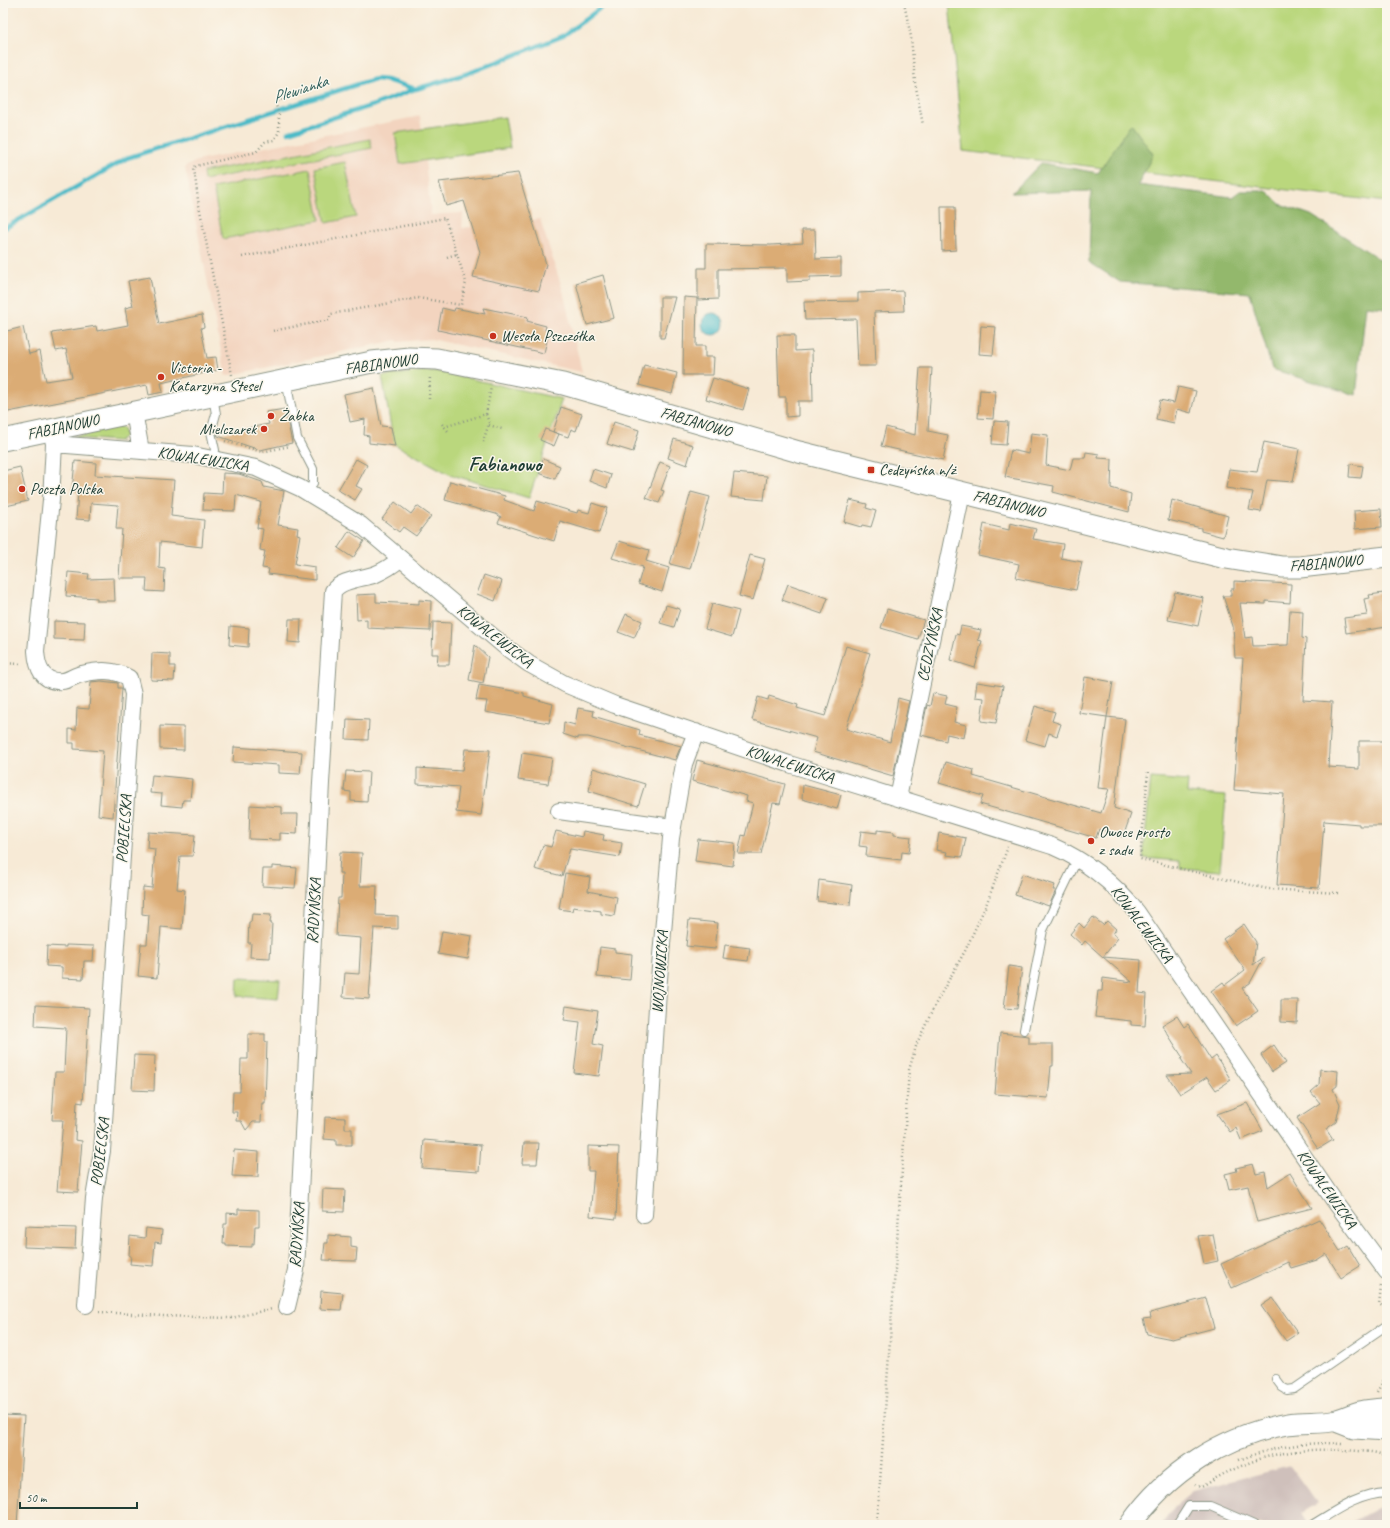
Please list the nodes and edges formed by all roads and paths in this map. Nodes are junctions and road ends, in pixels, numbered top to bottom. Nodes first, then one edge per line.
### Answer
1 (904, 3) edge
2 (309, 89) dead end
3 (922, 125) dead end
4 (457, 254) junction
5 (242, 257) dead end
6 (447, 257) dead end
7 (272, 331) dead end
8 (430, 369) dead end
9 (286, 380) junction
10 (493, 380) dead end
11 (235, 391) junction
12 (213, 395) junction
13 (428, 399) dead end
14 (134, 412) junction
15 (486, 414) junction
16 (489, 425) junction
17 (502, 428) dead end
18 (448, 431) dead end
19 (52, 437) junction
20 (213, 438) junction
21 (3, 440) edge
22 (483, 442) dead end
23 (299, 444) junction
24 (141, 451) junction
25 (214, 458) junction
26 (308, 492) junction
27 (962, 493) junction
28 (1387, 556) edge
29 (400, 559) junction
30 (37, 661) junction
31 (3, 663) edge
32 (696, 732) junction
33 (1148, 772) dead end
34 (898, 798) junction
35 (559, 811) dead end
36 (672, 827) junction
37 (1013, 834) junction
38 (1078, 858) junction
39 (1338, 893) dead end
40 (1024, 1030) dead end
41 (644, 1215) dead end
42 (1387, 1272) edge
43 (86, 1305) joint
44 (287, 1307) joint
45 (1387, 1324) edge
46 (1387, 1374) edge
47 (1276, 1379) dead end
48 (1381, 1403) edge
49 (1336, 1421) junction
50 (1387, 1430) edge
51 (1345, 1444) dead end
52 (1387, 1458) edge
53 (1235, 1461) dead end
54 (1201, 1480) dead end
55 (1387, 1493) edge
56 (876, 1525) edge
57 (1130, 1525) edge
58 (1177, 1525) edge
59 (1254, 1525) edge
60 (1312, 1525) edge

1 - 3 path
2 - 11 path
4 - 5 path
4 - 6 path
4 - 7 path
8 - 13 path
9 - 11 street, FABIANOWO
9 - 23 lane
9 - 27 street, FABIANOWO
10 - 15 path
11 - 12 street, FABIANOWO
12 - 14 street, FABIANOWO
12 - 20 lane
14 - 19 street, FABIANOWO
14 - 24 street
15 - 16 path
15 - 18 path
16 - 17 path
16 - 22 path
19 - 21 street, FABIANOWO
19 - 24 street, KOWALEWICKA
19 - 30 street, POBIELSKA
20 - 23 path
20 - 25 lane
23 - 26 lane
24 - 25 street, KOWALEWICKA
25 - 26 street, KOWALEWICKA
26 - 29 street, KOWALEWICKA
27 - 28 street, FABIANOWO
27 - 34 street, CEDZYŃSKA
29 - 32 street, KOWALEWICKA
29 - 44 street, RADYŃSKA
30 - 31 path
30 - 43 street, POBIELSKA
32 - 34 street, KOWALEWICKA
32 - 36 street, WOJNOWICKA
33 - 39 path
34 - 37 street, KOWALEWICKA
35 - 36 street
36 - 41 street, WOJNOWICKA
37 - 38 street, KOWALEWICKA
37 - 56 path
38 - 40 lane
38 - 42 street, KOWALEWICKA
43 - 44 path
45 - 47 lane
46 - 48 path
48 - 49 street
49 - 50 street
49 - 57 street
51 - 53 path
52 - 54 path
55 - 60 lane
58 - 59 lane

